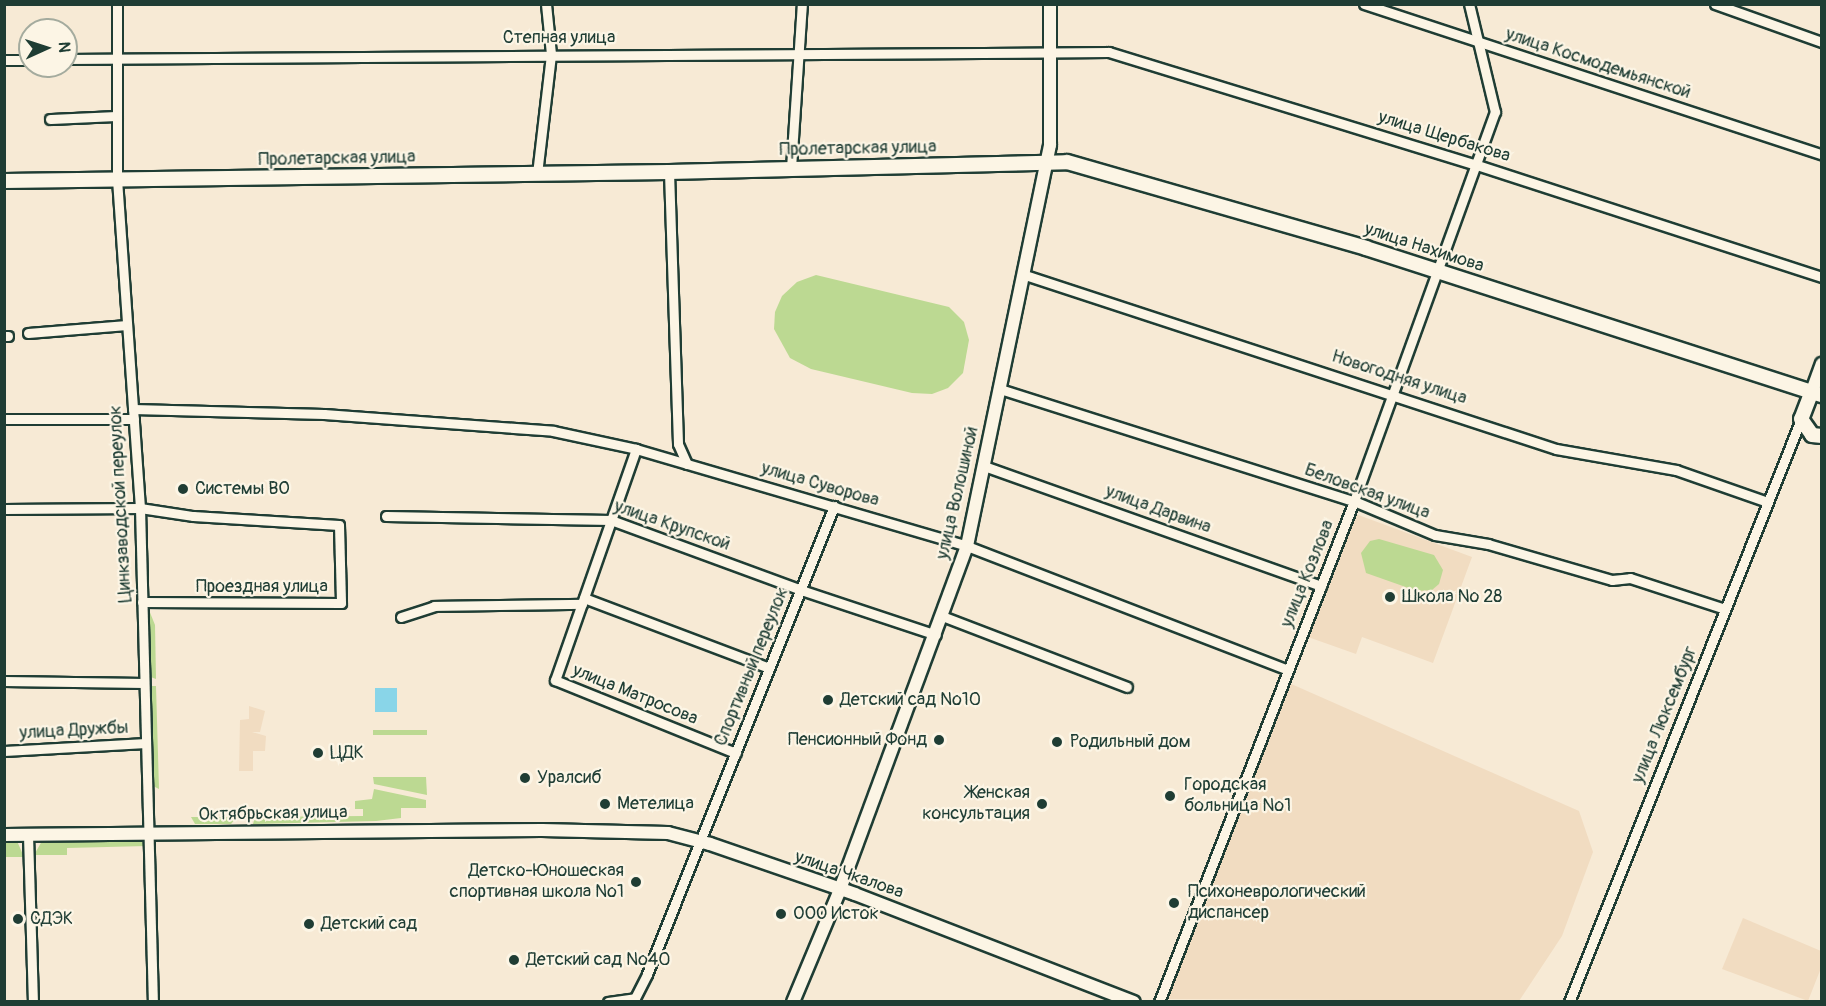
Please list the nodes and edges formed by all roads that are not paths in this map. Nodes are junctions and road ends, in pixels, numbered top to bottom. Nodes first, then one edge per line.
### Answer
1 (117, 4) edge
2 (546, 4) edge
3 (802, 4) edge
4 (1050, 4) edge
5 (1364, 4) edge
6 (1469, 4) edge
7 (1715, 4) edge
8 (1477, 42) junction
9 (1821, 42) edge
10 (1052, 52) junction
11 (801, 53) junction
12 (551, 54) junction
13 (78, 59) edge
14 (116, 59) junction
15 (117, 116) junction
16 (50, 118) dead end
17 (1821, 155) edge
18 (1046, 161) junction
19 (1474, 164) junction
20 (791, 168) junction
21 (669, 172) junction
22 (537, 174) junction
23 (117, 179) junction
24 (4, 181) edge
25 (1436, 271) junction
26 (1022, 274) junction
27 (1821, 277) edge
28 (127, 325) junction
29 (28, 333) dead end
30 (1821, 364) edge
31 (1000, 389) junction
32 (1393, 393) junction
33 (1815, 397) edge
34 (134, 414) junction
35 (4, 419) edge
36 (1801, 419) junction
37 (1817, 435) edge
38 (1791, 440) junction
39 (678, 444) junction
40 (636, 449) junction
41 (657, 455) junction
42 (687, 464) junction
43 (984, 466) junction
44 (1354, 501) junction
45 (1768, 502) junction
46 (834, 506) junction
47 (140, 508) junction
48 (4, 509) edge
49 (386, 516) dead end
50 (611, 520) junction
51 (967, 546) junction
52 (1321, 586) junction
53 (801, 590) junction
54 (583, 601) junction
55 (142, 602) junction
56 (1725, 609) junction
57 (402, 616) dead end
58 (942, 616) junction
59 (936, 634) junction
60 (769, 668) junction
61 (1288, 670) junction
62 (4, 681) edge
63 (144, 683) junction
64 (1127, 687) dead end
65 (146, 743) junction
66 (4, 751) edge
67 (736, 753) junction
68 (542, 830) joint
69 (149, 834) junction
70 (4, 835) edge
71 (28, 835) junction
72 (703, 842) junction
73 (839, 892) junction
74 (33, 1002) edge
75 (153, 1002) edge
76 (608, 1002) edge
77 (793, 1002) edge
78 (1134, 1002) edge
79 (1159, 1002) edge
80 (1569, 1002) edge

1 - 14 street, Цинкзаводской переулок
2 - 12 street
3 - 11 street
4 - 10 street, улица Волошиной
5 - 8 street, улица Космодемьянской
6 - 8 street, улица Козлова
7 - 9 street
8 - 17 street, улица Космодемьянской
8 - 19 street, улица Козлова
10 - 11 street, Степная улица
10 - 18 street, улица Волошиной
10 - 19 street, улица Щербакова
11 - 12 street, Степная улица
11 - 20 street
12 - 14 street, Степная улица
12 - 22 street
13 - 14 street, Степная улица
14 - 15 street, Цинкзаводской переулок
15 - 16 street
15 - 23 street, Цинкзаводской переулок
18 - 20 main road, Пролетарская улица
18 - 25 main road, улица Нахимова
18 - 26 street, улица Волошиной
19 - 25 street, улица Козлова
19 - 27 street, улица Щербакова
20 - 21 main road, Пролетарская улица
21 - 22 main road, Пролетарская улица
21 - 39 street
22 - 23 main road, Пролетарская улица
23 - 24 main road, Пролетарская улица
23 - 28 street, Цинкзаводской переулок
25 - 32 street, улица Козлова
25 - 33 main road, улица Нахимова
26 - 31 street, улица Волошиной
26 - 32 street, Новогодняя улица
28 - 29 street
28 - 34 street, Цинкзаводской переулок
30 - 33 street
31 - 43 street, улица Волошиной
31 - 44 street, Беловская улица
32 - 44 street, улица Козлова
32 - 45 street, Новогодняя улица
33 - 36 main road
34 - 35 street, улица Суворова
34 - 40 street, улица Суворова
34 - 47 street, Цинкзаводской переулок
36 - 37 main road
36 - 38 street, улица Люксембург
37 - 38 street
38 - 45 street, улица Люксембург
39 - 41 street
39 - 42 street
40 - 41 street, улица Суворова
40 - 50 street
41 - 42 street, улица Суворова
42 - 46 street, улица Суворова
43 - 51 street, улица Волошиной
43 - 52 street, улица Дарвина
44 - 52 street, улица Козлова
44 - 56 street, Беловская улица
45 - 56 street, улица Люксембург
46 - 51 street, улица Суворова
46 - 53 street, Спортивный переулок
47 - 48 street
47 - 55 street, Цинкзаводской переулок
47 - 55 street, Проездная улица
49 - 50 street, улица Крупской
50 - 53 street, улица Крупской
50 - 54 street
51 - 58 street, улица Волошиной
51 - 61 street, улица Суворова
52 - 61 street, улица Козлова
53 - 59 street, улица Крупской
53 - 60 street, Спортивный переулок
54 - 57 street
54 - 60 street
54 - 67 street, улица Матросова
55 - 63 street, Цинкзаводской переулок
56 - 80 street, улица Люксембург
58 - 59 street, улица Волошиной
58 - 64 street
59 - 73 street, улица Волошиной
60 - 67 street, Спортивный переулок
61 - 79 street, улица Козлова
62 - 63 street
63 - 65 street, Цинкзаводской переулок
65 - 66 street, улица Дружбы
65 - 69 street, Цинкзаводской переулок
67 - 72 street, Спортивный переулок
68 - 69 street, Октябрьская улица
68 - 72 street, улица Чкалова
69 - 71 street, Октябрьская улица
69 - 75 street, Цинкзаводской переулок
70 - 71 street, Октябрьская улица
71 - 74 street
72 - 73 street, улица Чкалова
72 - 76 street, Спортивный переулок
73 - 77 street, улица Волошиной
73 - 78 street, улица Чкалова

